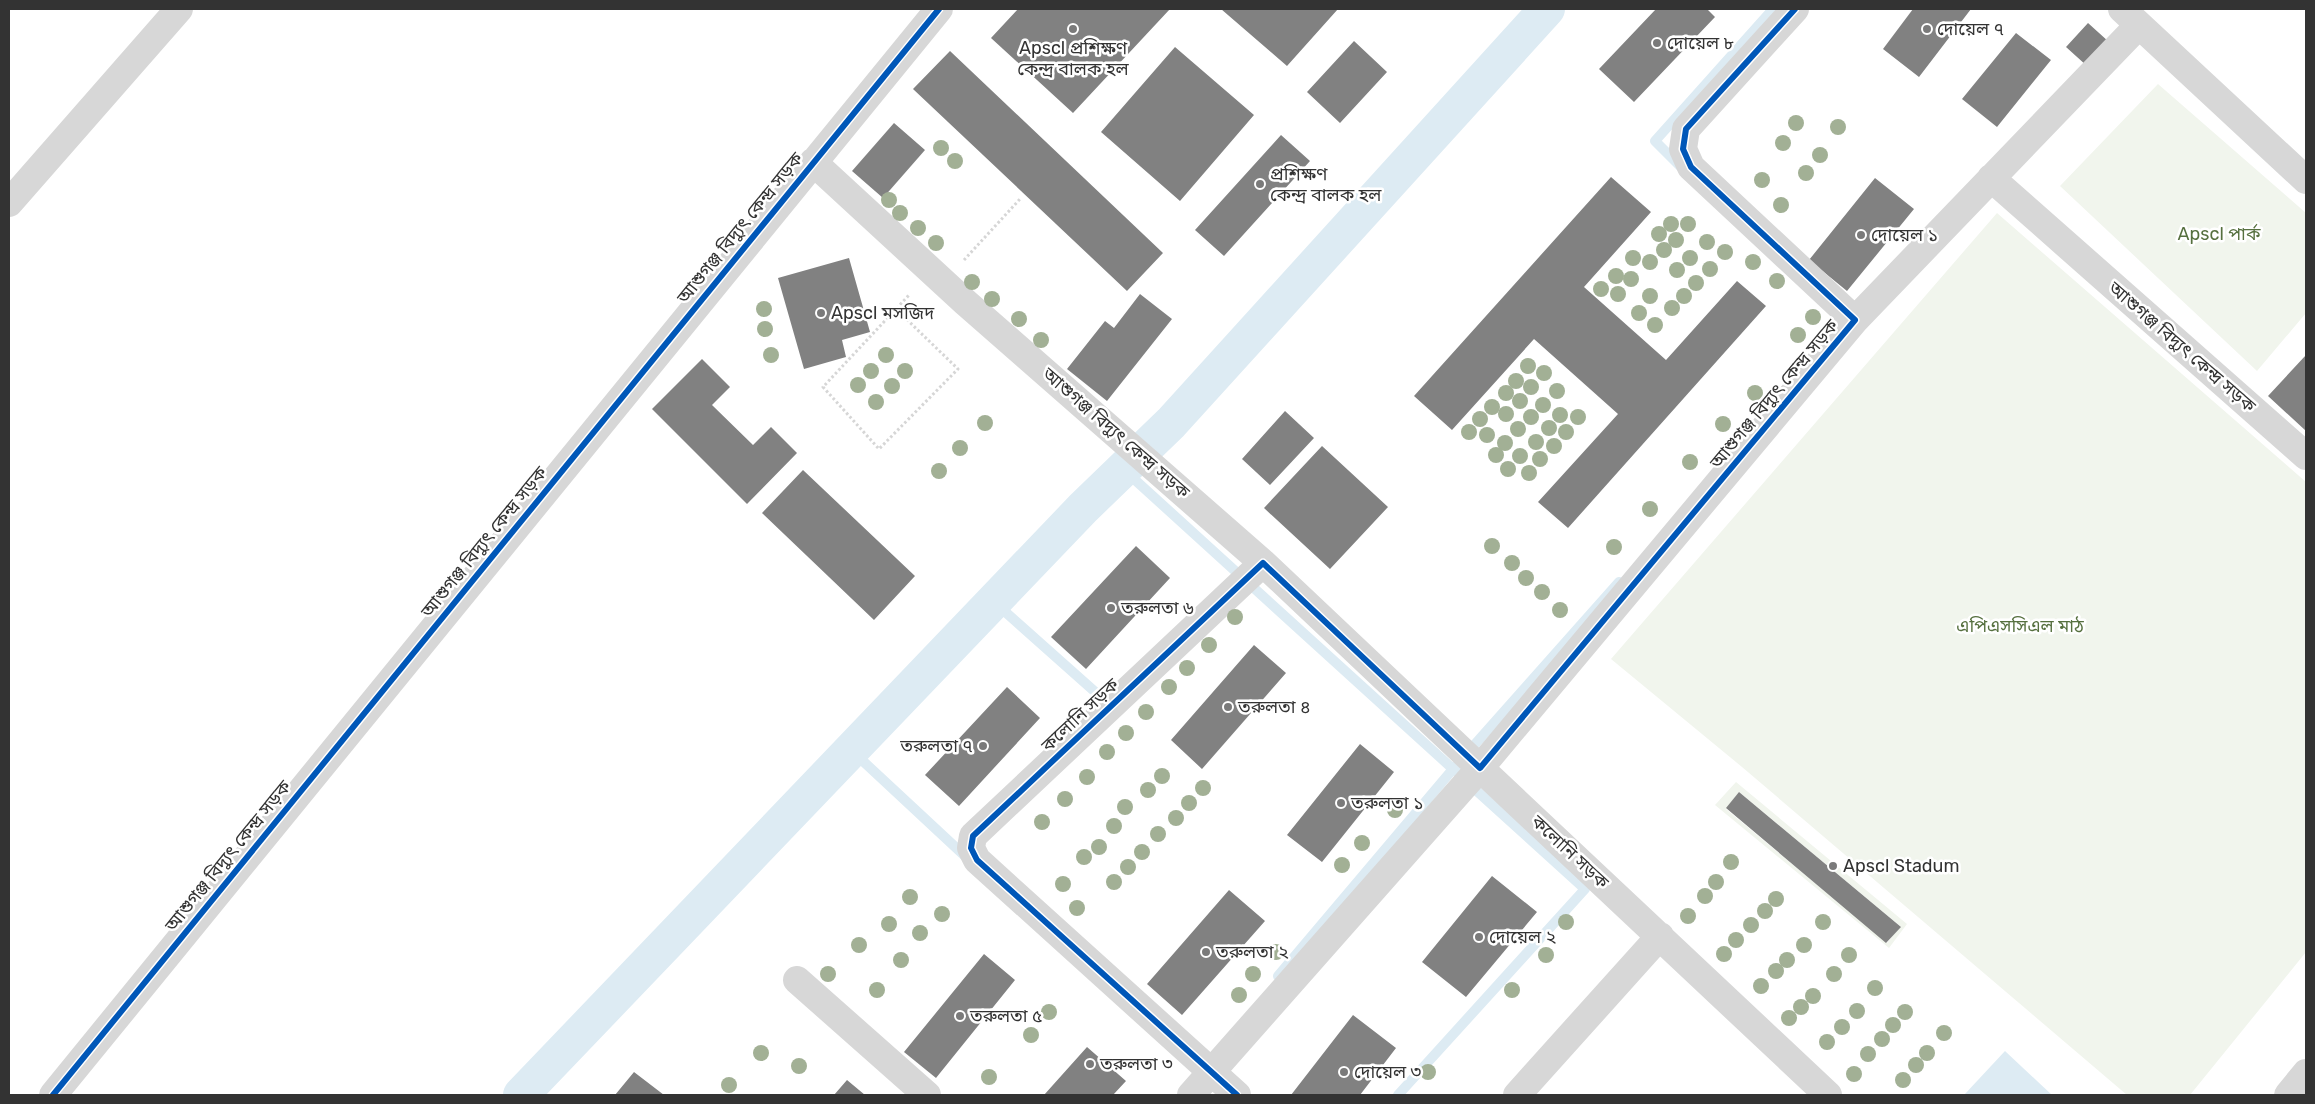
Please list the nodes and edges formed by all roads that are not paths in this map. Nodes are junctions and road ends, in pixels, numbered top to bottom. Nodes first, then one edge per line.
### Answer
1 (179, 9) edge
2 (939, 9) edge
3 (1795, 9) edge
4 (2130, 17) edge
5 (813, 162) junction
6 (1991, 178) junction
7 (2306, 180) edge
8 (9, 204) edge
9 (1855, 320) junction
10 (2306, 456) edge
11 (1263, 563) junction
12 (1480, 768) junction
13 (1660, 936) junction
14 (797, 980) dead end
15 (1211, 1073) junction
16 (2306, 1073) edge
17 (54, 1095) edge
18 (927, 1095) edge
19 (1191, 1095) edge
20 (1237, 1095) edge
21 (1517, 1095) edge
22 (1828, 1095) edge
23 (2288, 1095) edge

1 - 8 street
2 - 5 street, আশুগঞ্জ বিদ্যুৎ কেন্দ্র সড়ক
3 - 9 street, আশুগঞ্জ বিদ্যুৎ কেন্দ্র সড়ক
4 - 6 street, আশুগঞ্জ বিদ্যুৎ কেন্দ্র সড়ক
4 - 7 street, আশুগঞ্জ বিদ্যুৎ কেন্দ্র সড়ক
5 - 11 street, আশুগঞ্জ বিদ্যুৎ কেন্দ্র সড়ক
5 - 17 street, আশুগঞ্জ বিদ্যুৎ কেন্দ্র সড়ক
6 - 9 street, আশুগঞ্জ বিদ্যুৎ কেন্দ্র সড়ক
6 - 10 street, আশুগঞ্জ বিদ্যুৎ কেন্দ্র সড়ক
9 - 12 street, আশুগঞ্জ বিদ্যুৎ কেন্দ্র সড়ক
11 - 12 street, কলোনি সড়ক
11 - 15 street, কলোনি সড়ক
12 - 13 street, কলোনি সড়ক
12 - 15 street
13 - 21 street
13 - 22 street, কলোনি সড়ক
14 - 18 street
15 - 19 street
15 - 20 street, কলোনি সড়ক
16 - 23 street

